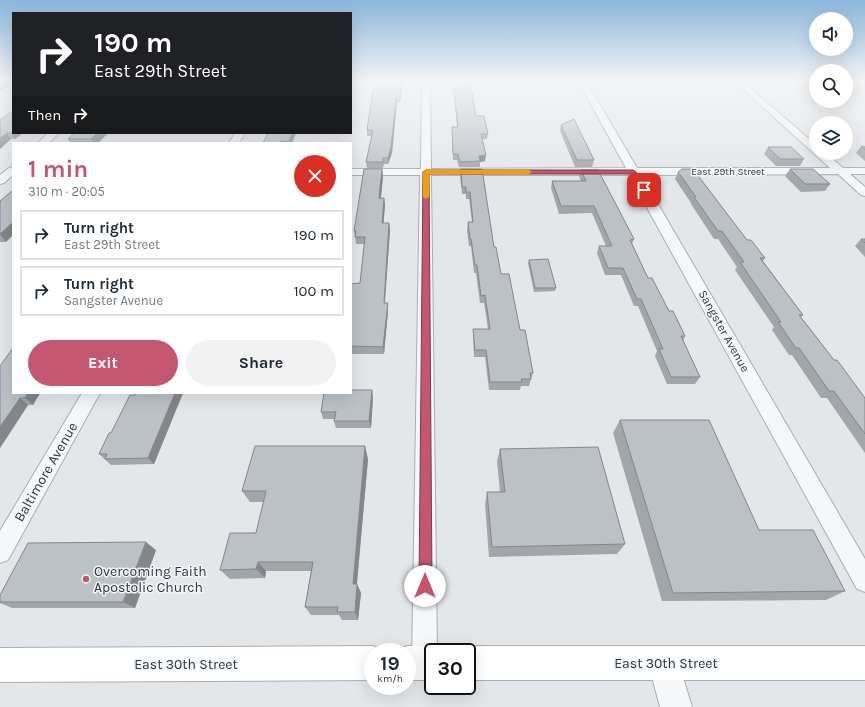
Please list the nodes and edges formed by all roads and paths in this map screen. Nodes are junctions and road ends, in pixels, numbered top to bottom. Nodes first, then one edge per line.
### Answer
1 (426, 114) edge
2 (600, 114) edge
3 (775, 114) edge
4 (53, 134) edge
5 (44, 142) edge
6 (809, 144) edge
7 (828, 160) edge
8 (9, 172) edge
9 (352, 172) edge
10 (426, 172) junction
11 (633, 172) junction
12 (841, 172) junction
13 (865, 172) edge
14 (0, 181) edge
15 (865, 193) edge
16 (90, 394) edge
17 (0, 552) edge
18 (865, 582) edge
19 (664, 662) junction
20 (364, 663) edge
21 (422, 663) edge
22 (476, 663) edge
23 (865, 663) edge
24 (0, 665) edge
25 (676, 707) edge

1 - 10 street
2 - 11 street, Sangster Avenue
3 - 6 street
4 - 5 street
7 - 12 street
8 - 14 street
9 - 10 street, East 29th Street
10 - 11 street, East 29th Street
10 - 21 street
11 - 12 street, East 29th Street
11 - 18 street, Sangster Avenue
12 - 13 street, East 29th Street
12 - 15 street
16 - 17 street, Baltimore Avenue
19 - 22 main road, East 30th Street
19 - 23 main road, East 30th Street
19 - 25 street
20 - 24 main road, East 30th Street

